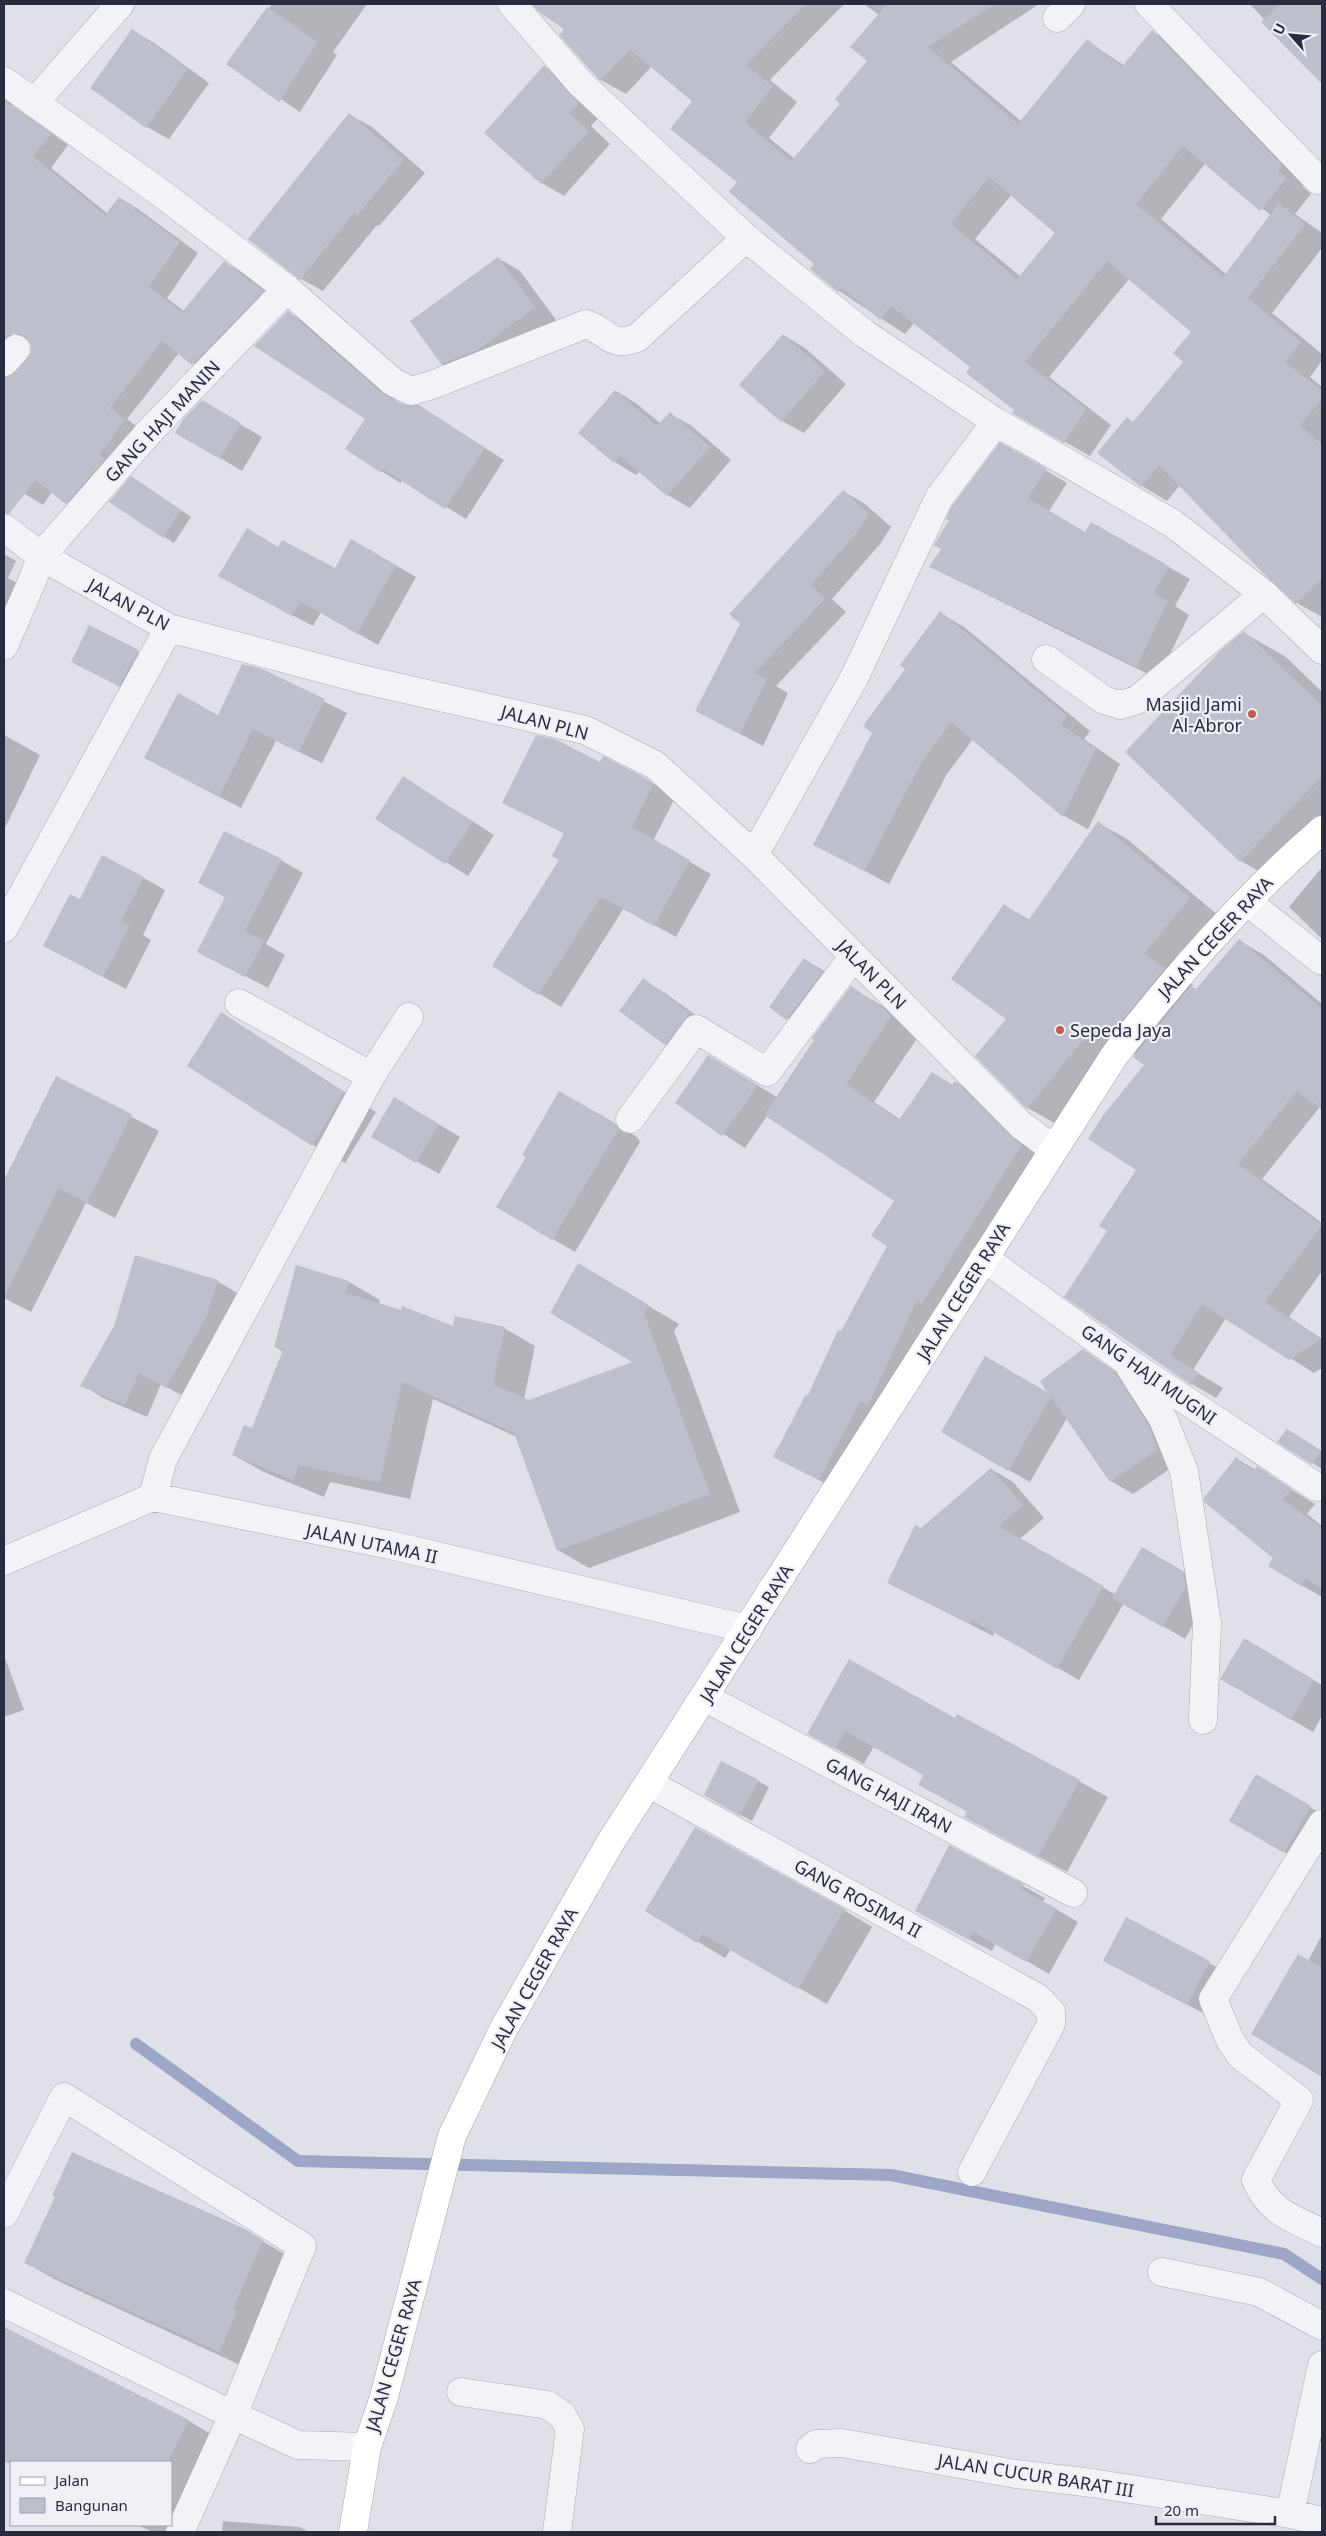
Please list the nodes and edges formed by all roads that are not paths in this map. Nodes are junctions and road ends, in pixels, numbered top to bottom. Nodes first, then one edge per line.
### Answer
1 (120, 4) edge
2 (512, 4) edge
3 (1149, 4) edge
4 (4, 81) edge
5 (34, 103) junction
6 (1318, 180) dead end
7 (746, 238) junction
8 (287, 288) junction
9 (996, 422) junction
10 (4, 528) edge
11 (41, 556) junction
12 (1264, 594) junction
13 (169, 628) junction
14 (4, 646) edge
15 (1322, 650) edge
16 (1046, 659) dead end
17 (1322, 830) edge
18 (754, 855) junction
19 (1248, 902) junction
20 (4, 928) edge
21 (854, 956) junction
22 (1322, 962) edge
23 (239, 1003) dead end
24 (409, 1016) dead end
25 (371, 1076) junction
26 (630, 1119) dead end
27 (1053, 1149) junction
28 (984, 1258) junction
29 (1126, 1361) junction
30 (1317, 1487) dead end
31 (153, 1497) junction
32 (4, 1561) edge
33 (748, 1629) junction
34 (704, 1698) junction
35 (1203, 1720) dead end
36 (650, 1784) junction
37 (1322, 1824) edge
38 (1073, 1893) dead end
39 (972, 2172) dead end
40 (4, 2214) edge
41 (1322, 2234) edge
42 (1162, 2272) dead end
43 (4, 2303) edge
44 (1322, 2326) edge
45 (1322, 2365) edge
46 (461, 2392) dead end
47 (233, 2416) junction
48 (367, 2447) junction
49 (810, 2448) dead end
50 (1290, 2514) junction
51 (1322, 2521) edge
52 (180, 2532) edge
53 (353, 2532) edge
54 (557, 2532) edge

1 - 5 street
2 - 7 street
3 - 6 street
4 - 5 street
5 - 8 street
7 - 8 street
7 - 9 street
8 - 11 street, GANG HAJI MANIN
9 - 12 street
9 - 18 street
10 - 11 street, JALAN PLN
11 - 13 street, JALAN PLN
11 - 14 street
12 - 15 street
12 - 16 street
13 - 18 street, JALAN PLN
13 - 20 street
17 - 19 main road, JALAN CEGER RAYA
18 - 21 street, JALAN PLN
19 - 22 street
19 - 27 main road, JALAN CEGER RAYA
21 - 26 street
21 - 27 street, JALAN PLN
23 - 25 street
24 - 25 street
25 - 31 street
27 - 28 main road, JALAN CEGER RAYA
28 - 29 street, GANG HAJI MUGNI
28 - 33 main road, JALAN CEGER RAYA
29 - 30 street, GANG HAJI MUGNI
29 - 35 street
31 - 32 street
31 - 33 street, JALAN UTAMA II
33 - 34 main road, JALAN CEGER RAYA
34 - 36 main road, JALAN CEGER RAYA
34 - 38 street, GANG HAJI IRAN
36 - 39 street, GANG ROSIMA II
36 - 48 main road, JALAN CEGER RAYA
37 - 41 street
40 - 47 street
42 - 44 street
43 - 47 street
45 - 50 street
46 - 54 street
47 - 48 street
47 - 52 street
48 - 53 main road, JALAN CEGER RAYA
49 - 50 street, JALAN CUCUR BARAT III
50 - 51 street, JALAN CUCUR BARAT III

